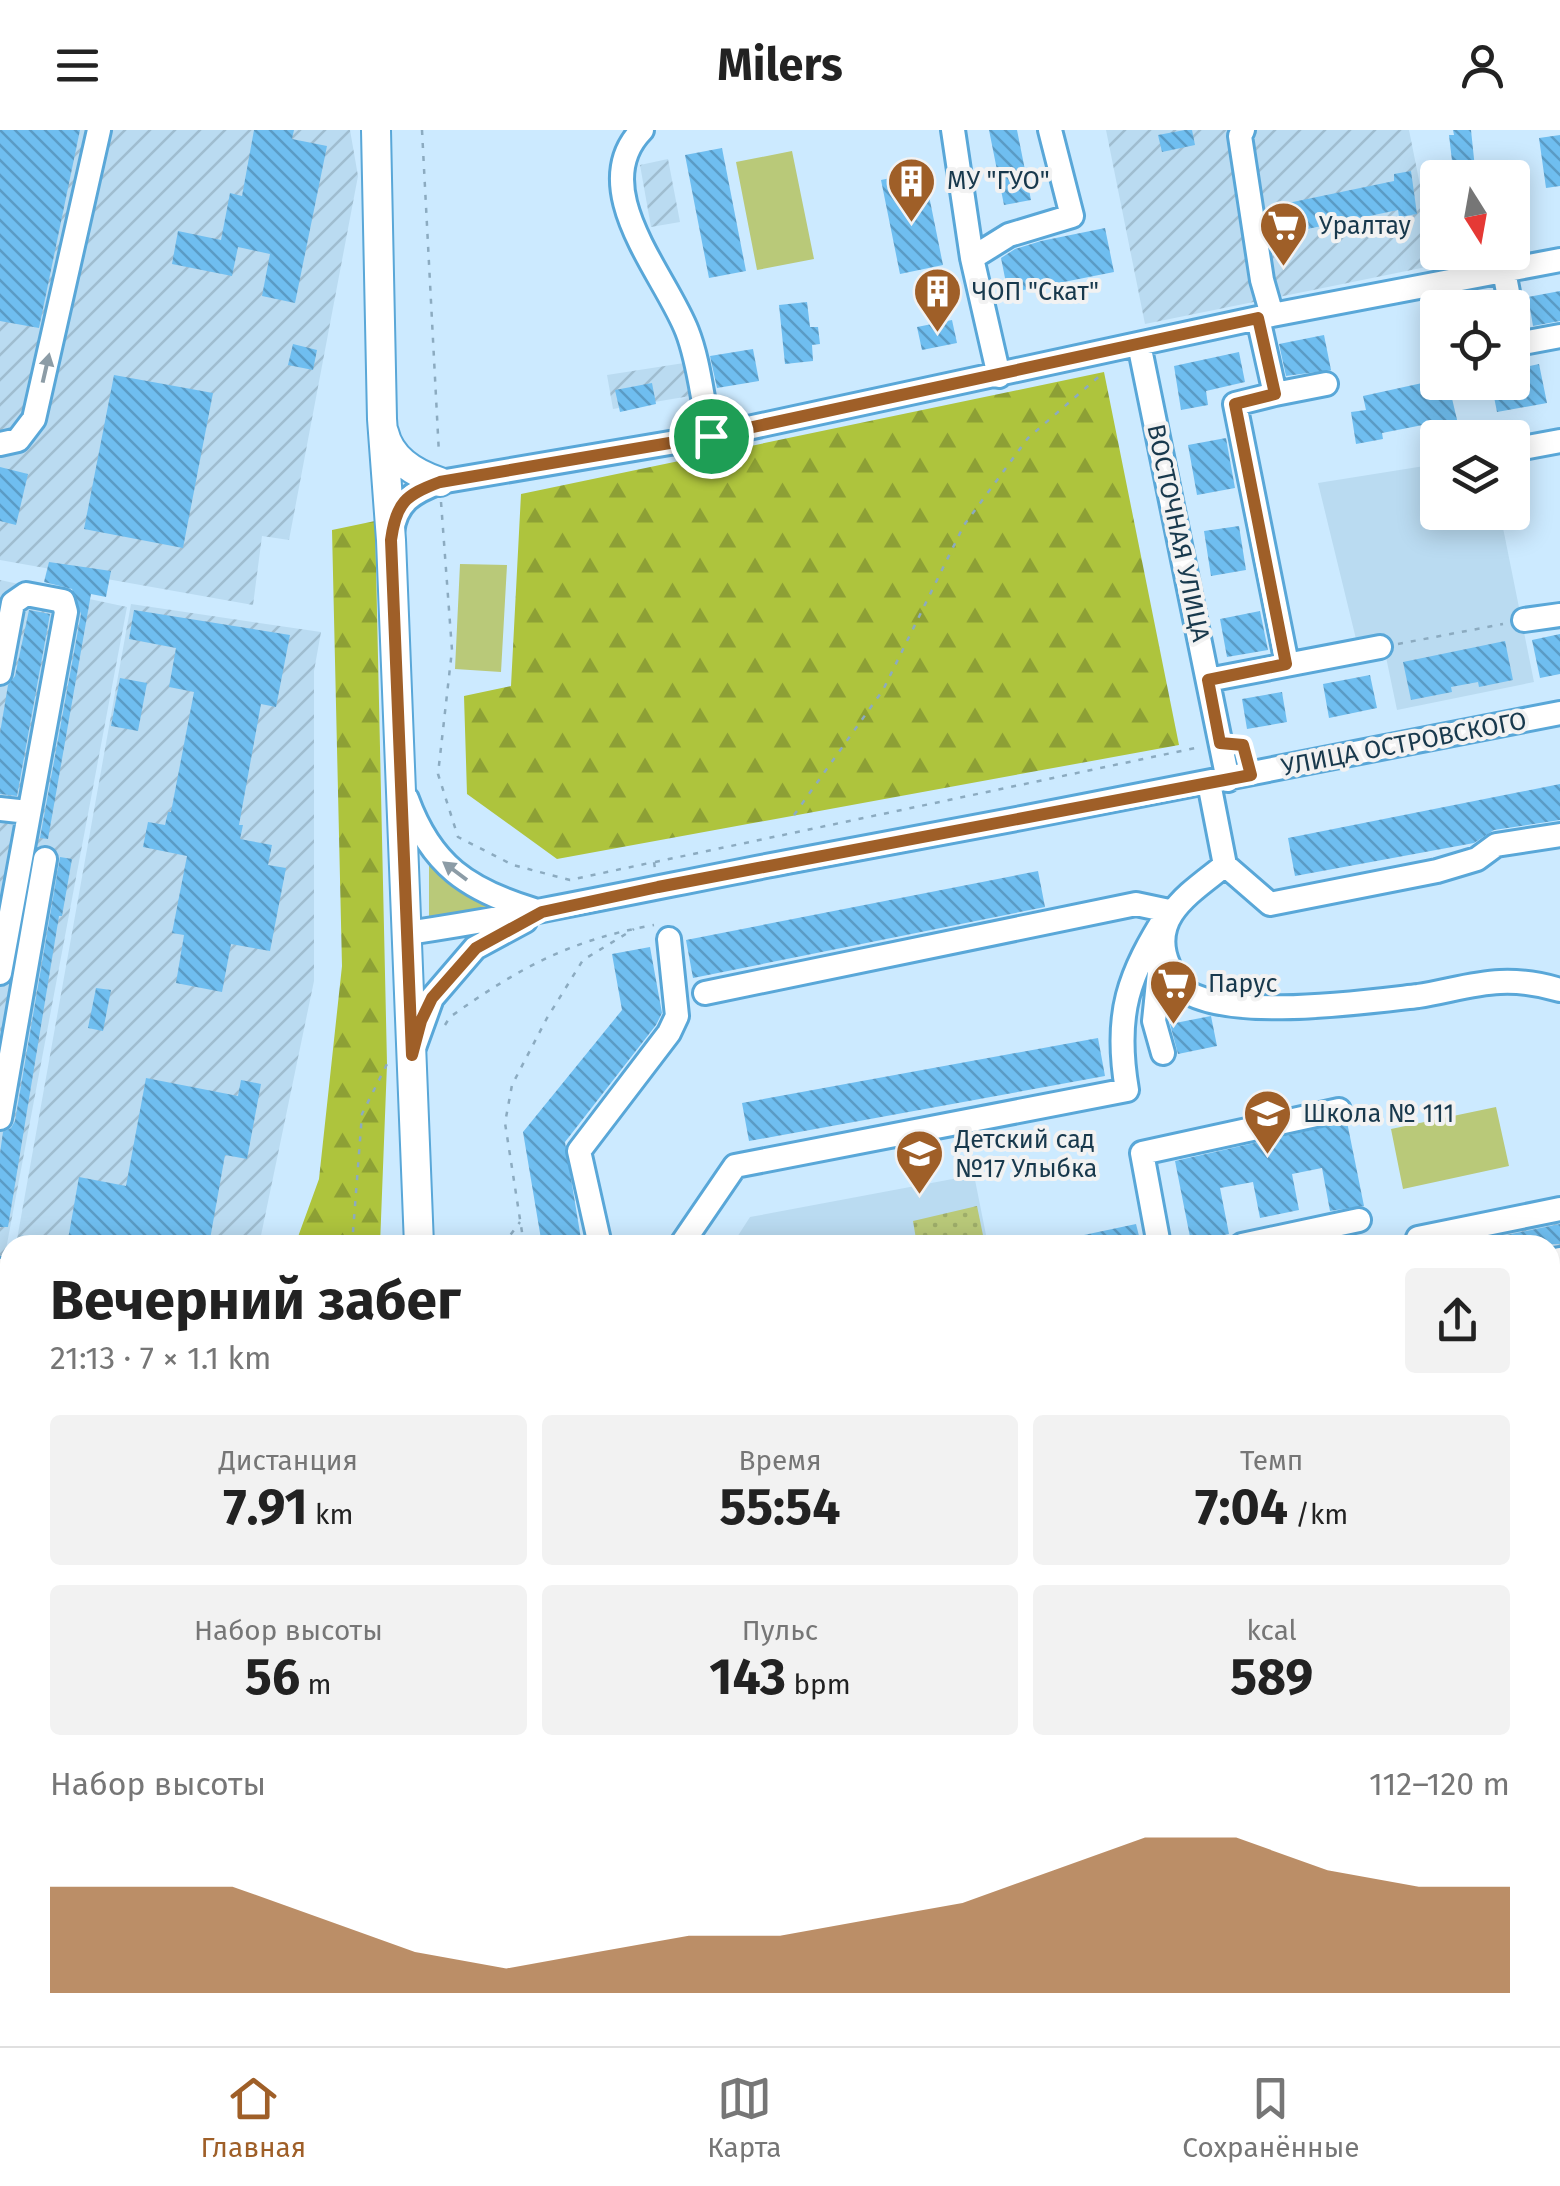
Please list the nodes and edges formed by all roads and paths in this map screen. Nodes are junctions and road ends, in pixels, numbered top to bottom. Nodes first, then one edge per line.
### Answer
1 (99, 130) edge
2 (376, 130) edge
3 (422, 130) edge
4 (642, 130) edge
5 (952, 130) edge
6 (1050, 130) edge
7 (1243, 130) edge
8 (972, 258) junction
9 (1560, 260) edge
10 (1504, 271) junction
11 (1508, 290) edge
12 (1265, 316) junction
13 (1560, 336) edge
14 (1530, 341) edge
15 (1139, 344) junction
16 (1104, 372) dead end
17 (998, 376) junction
18 (1326, 384) dead end
19 (1275, 394) junction
20 (382, 419) junction
21 (711, 436) junction
22 (1560, 442) edge
23 (0, 444) edge
24 (1530, 447) edge
25 (440, 482) junction
26 (391, 540) junction
27 (1560, 615) edge
28 (1524, 620) joint
29 (1380, 647) joint
30 (1286, 664) junction
31 (0, 673) edge
32 (1208, 680) junction
33 (1560, 712) edge
34 (1220, 743) junction
35 (1218, 781) junction
36 (402, 784) junction
37 (0, 810) edge
38 (28, 812) junction
39 (794, 815) dead end
40 (1560, 835) edge
41 (45, 859) dead end
42 (654, 862) junction
43 (1225, 865) junction
44 (658, 887) junction
45 (1170, 911) junction
46 (542, 912) junction
47 (635, 928) junction
48 (666, 931) joint
49 (408, 934) junction
50 (1162, 950) junction
51 (0, 973) edge
52 (1560, 990) edge
53 (705, 993) dead end
54 (441, 1032) dead end
55 (1162, 1054) dead end
56 (399, 1059) junction
57 (1340, 1110) dead end
58 (0, 1118) edge
59 (1560, 1209) edge
60 (1359, 1220) dead end
61 (520, 1222) junction
62 (353, 1235) edge
63 (418, 1235) edge
64 (510, 1235) edge
65 (522, 1235) edge
66 (598, 1235) edge
67 (687, 1235) edge
68 (1157, 1235) edge
69 (1289, 1235) edge
70 (1433, 1235) edge

23 -> 1 street
2 - 20 main road
3 - 25 path
4 - 21 street
5 - 8 street
6 - 8 street
7 - 12 street
8 - 17 street
9 - 10 street
10 - 11 street
10 - 12 street
12 - 15 street
12 - 19 street
13 - 14 street
15 - 17 street
15 - 32 street, ВОСТОЧНАЯ УЛИЦА
16 - 39 path
17 - 21 street
18 - 19 street
19 - 30 street
20 - 25 main road
20 - 26 main road
21 - 25 street
22 - 24 street
25 - 26 street
25 - 42 path
26 - 36 main road
27 - 28 street
28 - 29 path
29 - 30 street
30 - 32 street
31 - 38 street
32 - 34 street, ВОСТОЧНАЯ УЛИЦА
33 - 35 street, УЛИЦА ОСТРОВСКОГО
34 - 35 street, ВОСТОЧНАЯ УЛИЦА
34 - 42 path
35 - 43 street, ВОСТОЧНАЯ УЛИЦА
35 - 44 street, УЛИЦА ОСТРОВСКОГО
46 -> 36 street
36 - 49 main road
37 - 38 street
38 - 51 street
40 - 43 street
41 - 58 street
42 - 44 path
43 - 45 street
44 - 46 street, УЛИЦА ОСТРОВСКОГО
45 - 50 street
45 - 53 street
45 - 67 street
46 - 49 street
46 - 56 street
47 - 48 path
47 - 54 path
47 - 61 path
48 - 66 street
49 - 56 main road
50 - 52 street
50 - 55 street
56 - 62 path
56 - 63 main road
57 - 68 street
59 - 70 street
60 - 69 street
61 - 64 path
61 - 65 path

